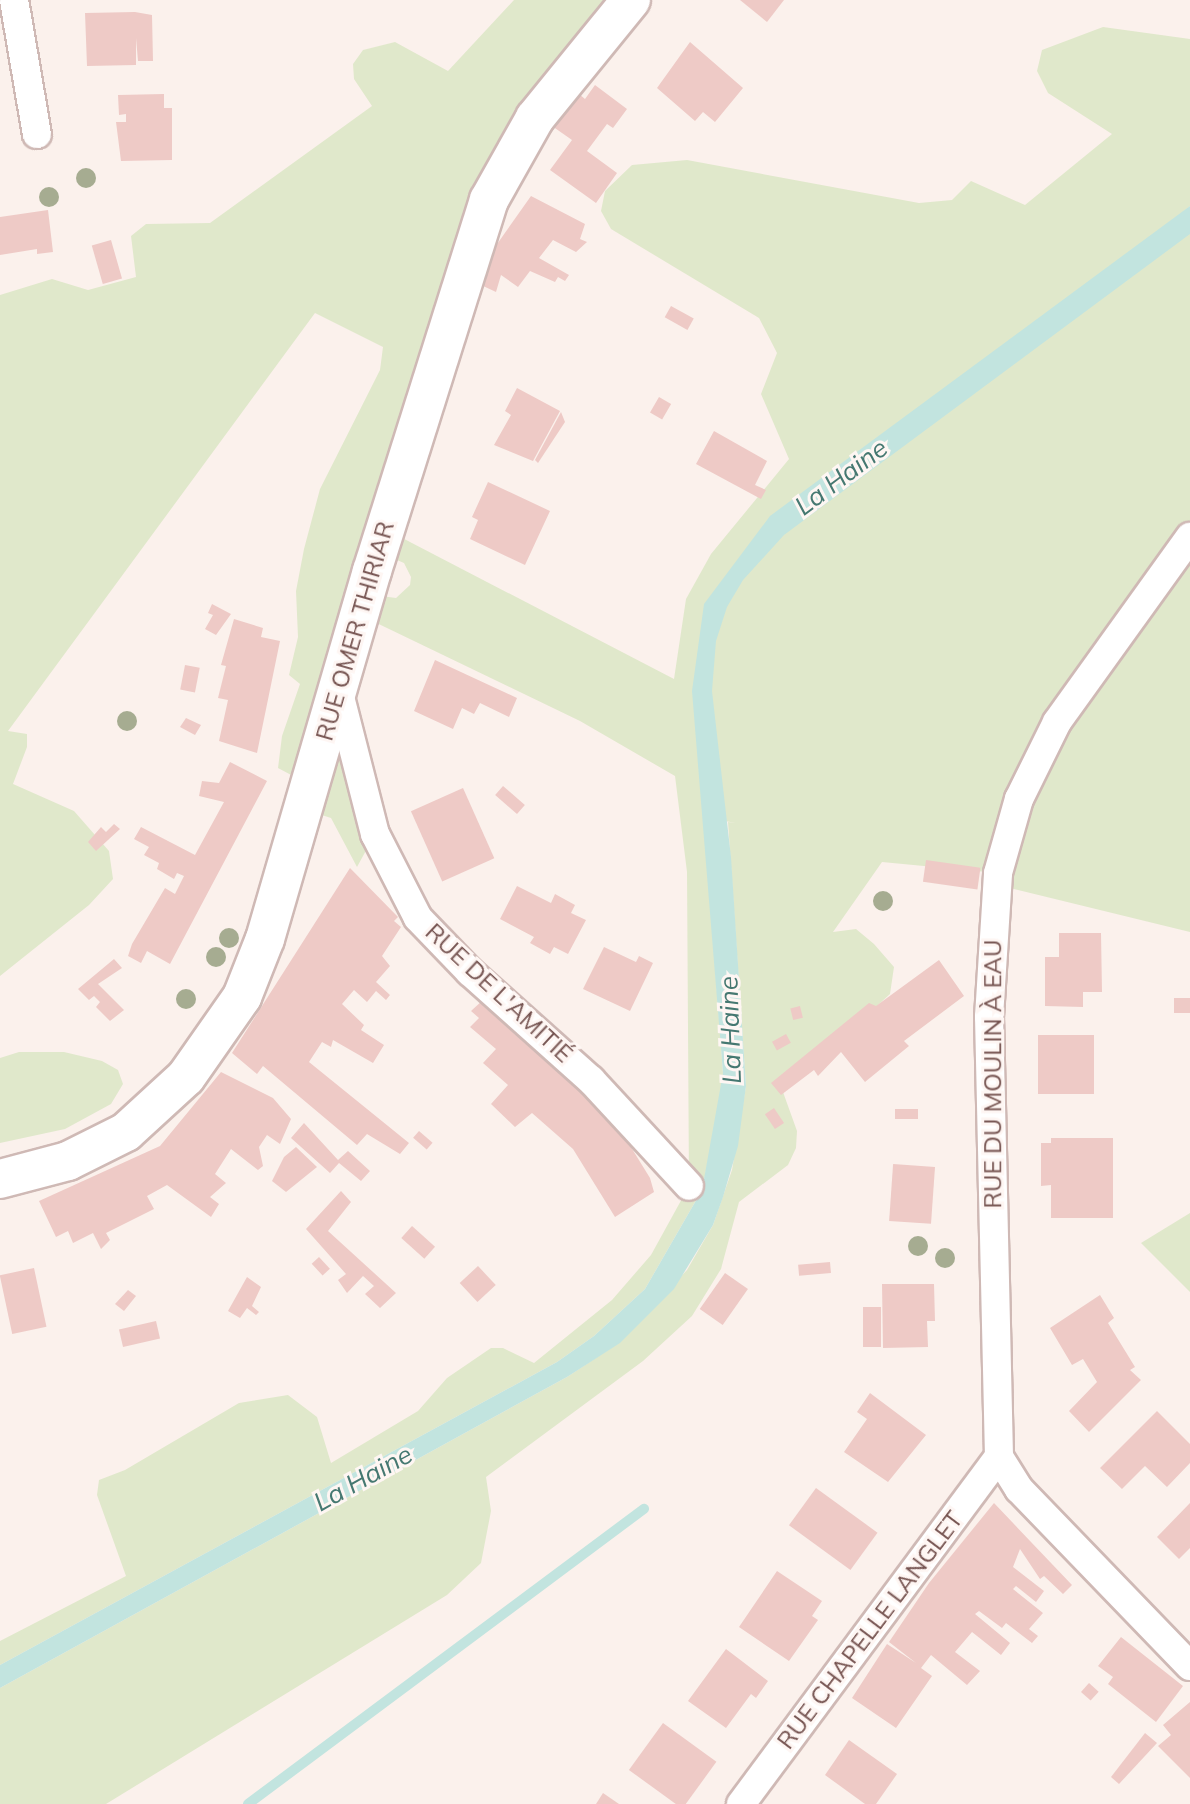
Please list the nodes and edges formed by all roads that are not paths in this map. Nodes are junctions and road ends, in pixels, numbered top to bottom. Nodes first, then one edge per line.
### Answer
1 (14, 0) edge
2 (631, 0) edge
3 (37, 134) dead end
4 (1190, 537) edge
5 (338, 689) junction
6 (0, 1178) edge
7 (689, 1186) dead end
8 (999, 1457) junction
9 (1190, 1666) edge
10 (741, 1804) edge

1 - 3 street
2 - 5 street, RUE OMER THIRIAR
4 - 8 street, RUE DU MOULIN À EAU
5 - 6 street, RUE OMER THIRIAR
5 - 7 street, RUE DE L'AMITIÉ
8 - 9 street
8 - 10 street, RUE CHAPELLE LANGLET

